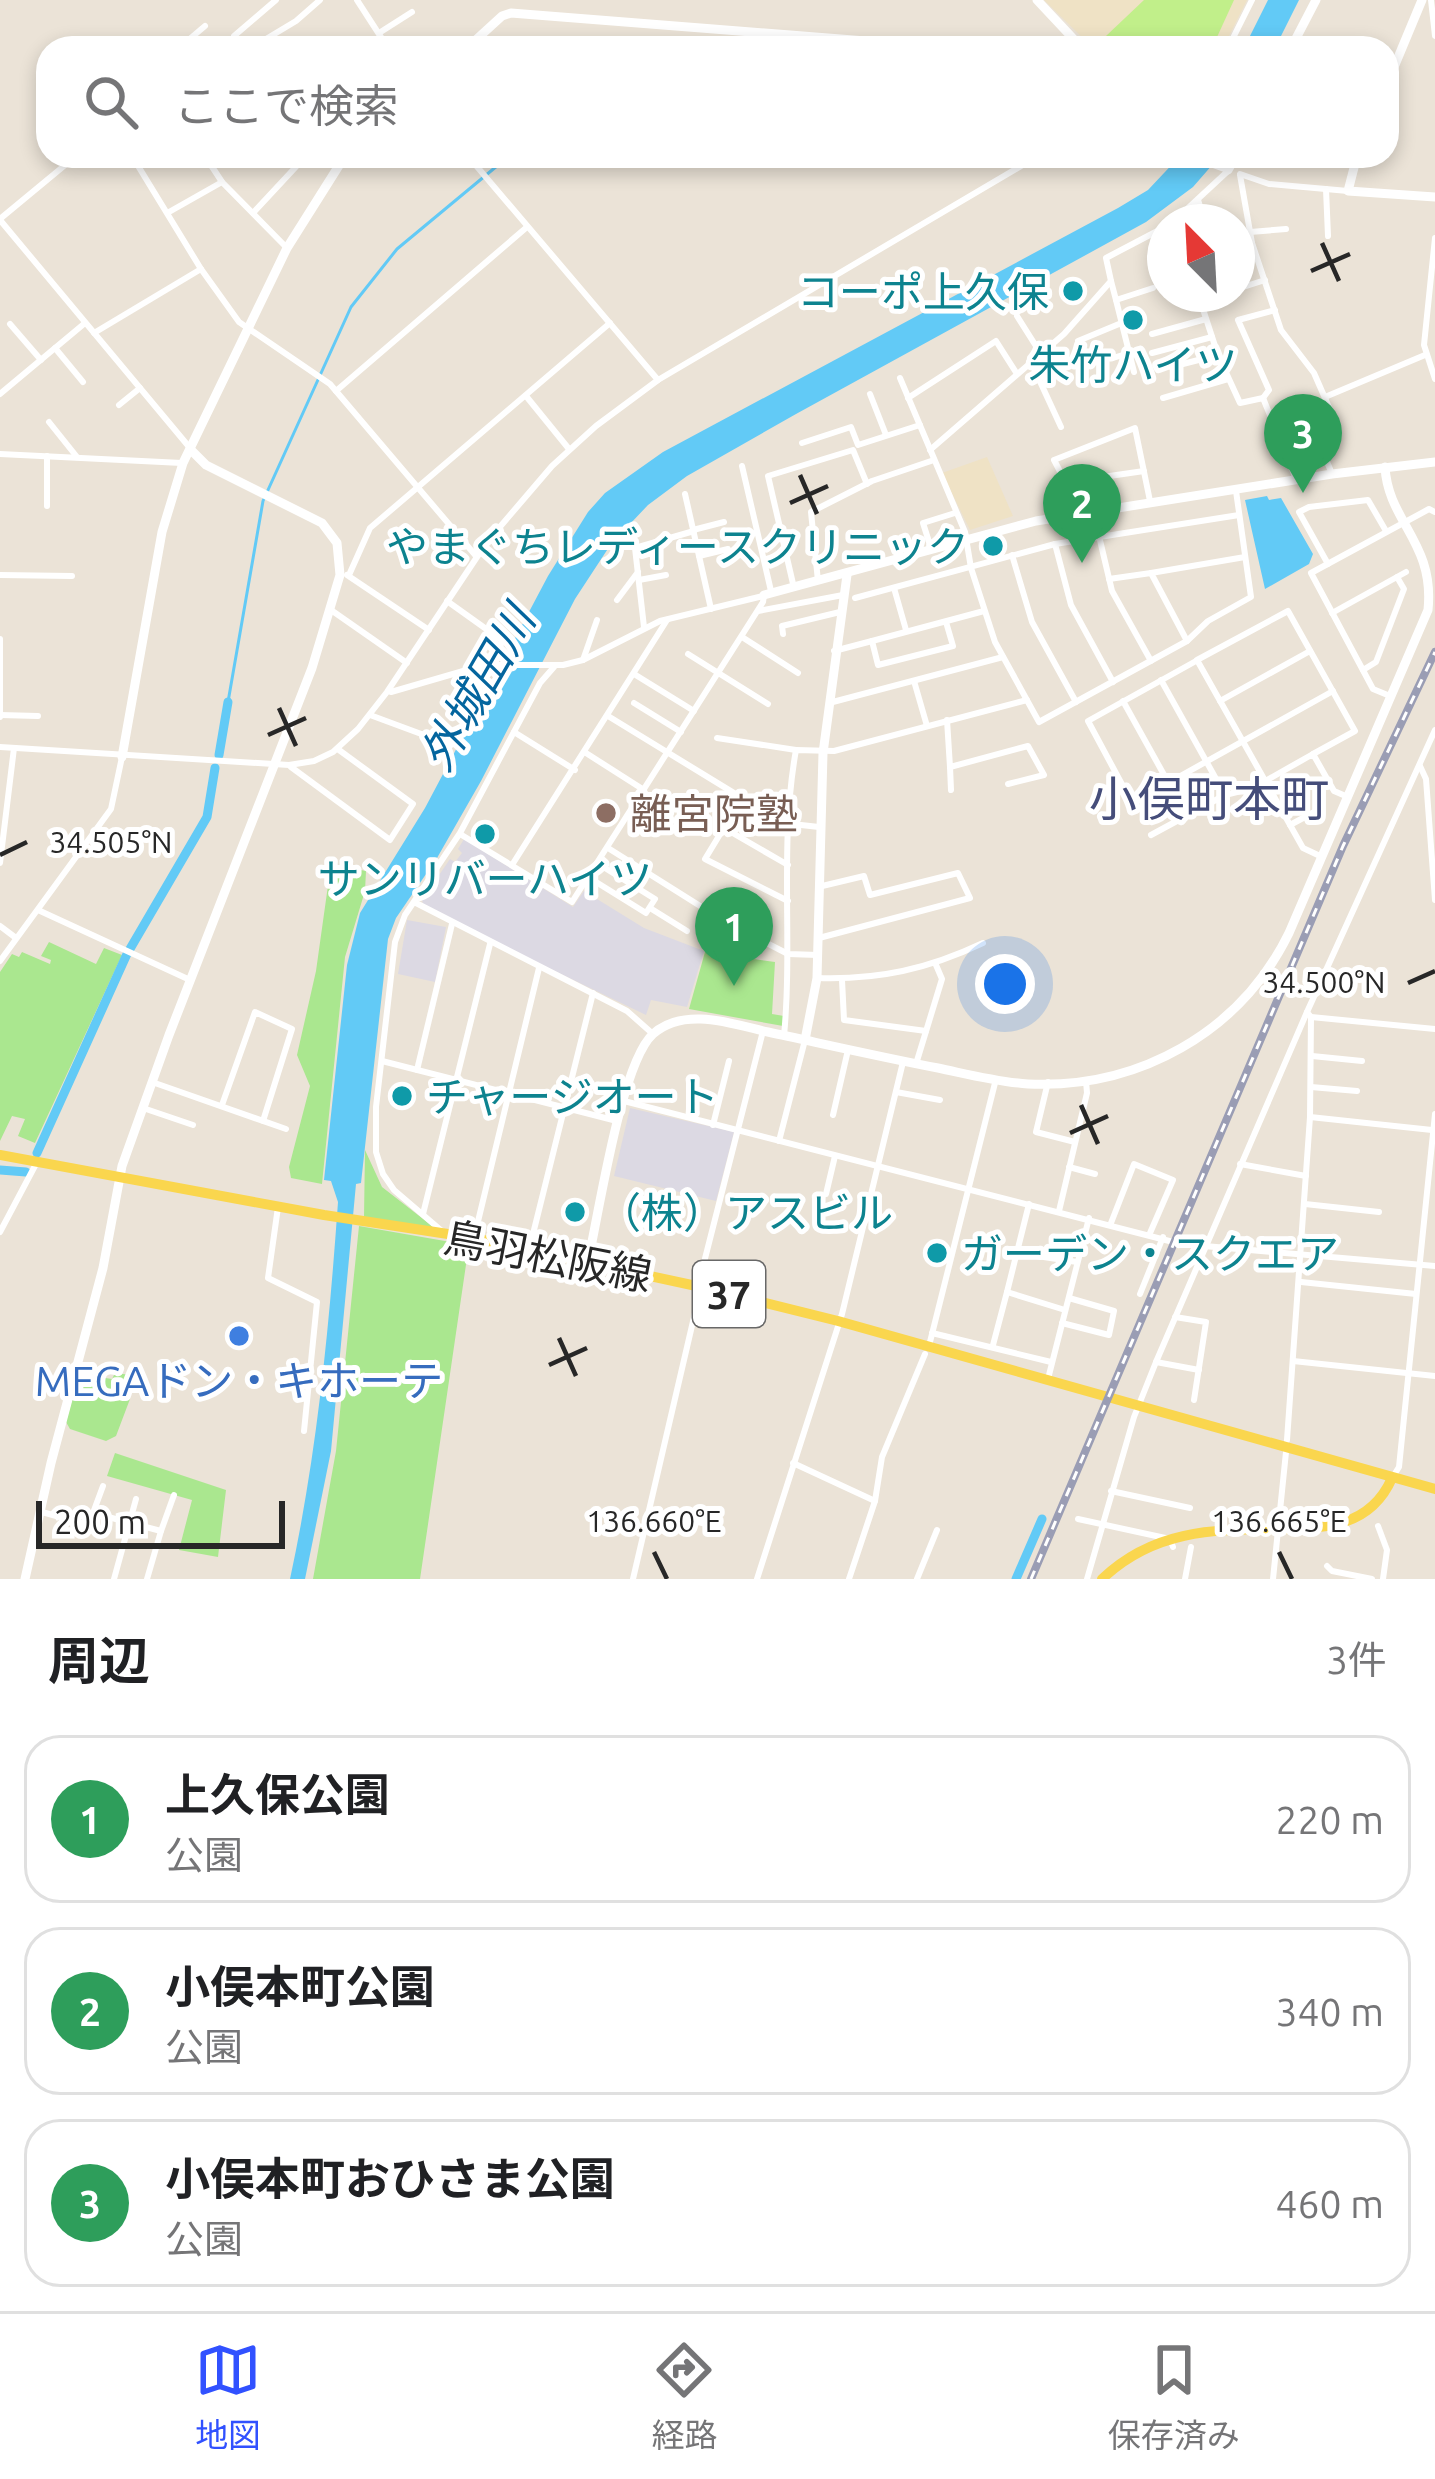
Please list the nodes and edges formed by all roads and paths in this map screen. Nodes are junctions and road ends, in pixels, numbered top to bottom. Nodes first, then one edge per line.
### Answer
1 (276, 0) edge
2 (320, 0) edge
3 (357, 0) edge
4 (1037, 0) edge
5 (1252, 0) edge
6 (1316, 0) edge
7 (1427, 0) edge
8 (412, 12) dead end
9 (205, 26) dead end
10 (379, 33) junction
11 (193, 36) edge
12 (234, 36) edge
13 (269, 36) edge
14 (381, 36) edge
15 (480, 36) edge
16 (802, 36) edge
17 (1071, 36) edge
18 (1234, 36) edge
19 (1297, 36) edge
20 (1435, 36) edge
21 (1399, 59) edge
22 (62, 168) edge
23 (140, 168) edge
24 (213, 168) edge
25 (295, 168) edge
26 (337, 168) edge
27 (477, 168) edge
28 (1018, 168) edge
29 (1222, 168) edge
30 (1231, 168) edge
31 (1354, 168) edge
32 (1230, 171) junction
33 (223, 182) junction
34 (1326, 189) junction
35 (1348, 191) junction
36 (1435, 197) edge
37 (1198, 200) junction
38 (1193, 204) edge
39 (1199, 204) edge
40 (1241, 204) edge
41 (169, 212) junction
42 (253, 213) junction
43 (0, 220) edge
44 (527, 227) junction
45 (1286, 229) dead end
46 (1255, 232) edge
47 (1147, 236) edge
48 (1328, 236) dead end
49 (1435, 238) edge
50 (287, 248) junction
51 (1255, 252) edge
52 (201, 269) junction
53 (1265, 280) junction
54 (1111, 281) junction
55 (1255, 284) edge
56 (1147, 290) edge
57 (1116, 300) junction
58 (1275, 310) junction
59 (1204, 312) edge
60 (1017, 316) dead end
61 (1206, 319) junction
62 (85, 323) junction
63 (610, 323) junction
64 (10, 324) dead end
65 (1121, 324) junction
66 (249, 328) junction
67 (94, 333) junction
68 (1151, 334) dead end
69 (1212, 338) junction
70 (1078, 340) dead end
71 (55, 348) junction
72 (1152, 352) dead end
73 (1129, 353) junction
74 (1041, 354) junction
75 (1218, 355) junction
76 (1425, 355) junction
77 (1113, 358) dead end
78 (41, 360) junction
79 (1031, 362) junction
80 (1175, 366) dead end
81 (1134, 372) dead end
82 (1017, 374) junction
83 (900, 378) dead end
84 (1228, 379) junction
85 (1435, 379) edge
86 (658, 380) junction
87 (83, 382) dead end
88 (140, 388) junction
89 (336, 391) junction
90 (0, 394) edge
91 (870, 394) dead end
92 (526, 396) junction
93 (1324, 397) junction
94 (908, 398) junction
95 (1163, 398) dead end
96 (1263, 398) junction
97 (119, 405) dead end
98 (49, 422) dead end
99 (920, 425) junction
100 (1060, 427) dead end
101 (886, 435) junction
102 (802, 443) dead end
103 (191, 450) junction
104 (570, 450) junction
105 (930, 450) junction
106 (0, 454) edge
107 (47, 456) junction
108 (78, 458) junction
109 (934, 460) junction
110 (1435, 462) edge
111 (183, 463) junction
112 (742, 466) dead end
113 (1385, 467) junction
114 (1144, 471) junction
115 (1332, 473) junction
116 (1296, 479) junction
117 (867, 484) junction
118 (1072, 485) junction
119 (417, 488) junction
120 (1235, 488) junction
121 (685, 494) dead end
122 (1150, 502) junction
123 (47, 506) dead end
124 (956, 512) junction
125 (1435, 512) edge
126 (1076, 514) junction
127 (1239, 515) junction
128 (1408, 520) junction
129 (724, 522) dead end
130 (693, 531) junction
131 (1386, 532) junction
132 (1100, 536) junction
133 (968, 540) junction
134 (1055, 544) junction
135 (930, 545) dead end
136 (728, 549) dead end
137 (1012, 555) junction
138 (476, 556) junction
139 (699, 556) junction
140 (1246, 557) junction
141 (1328, 564) junction
142 (971, 568) junction
143 (1406, 572) dead end
144 (1151, 573) junction
145 (667, 574) dead end
146 (0, 575) edge
147 (344, 575) junction
148 (847, 575) junction
149 (72, 576) dead end
150 (639, 576) junction
151 (1397, 577) junction
152 (1109, 579) junction
153 (818, 581) junction
154 (794, 588) junction
155 (895, 588) junction
156 (768, 594) junction
157 (849, 597) junction
158 (617, 600) dead end
159 (447, 601) junction
160 (711, 609) junction
161 (330, 610) junction
162 (758, 611) junction
163 (984, 611) junction
164 (840, 612) junction
165 (1332, 613) junction
166 (597, 620) dead end
167 (667, 620) junction
168 (946, 622) junction
169 (644, 629) junction
170 (429, 630) junction
171 (907, 632) junction
172 (783, 634) dead end
173 (742, 637) junction
174 (0, 639) edge
175 (872, 641) junction
176 (1187, 641) junction
177 (835, 651) junction
178 (1310, 651) junction
179 (688, 654) dead end
180 (1003, 657) junction
181 (583, 660) junction
182 (1197, 660) junction
183 (1150, 661) junction
184 (407, 662) junction
185 (490, 665) junction
186 (550, 667) junction
187 (1363, 670) junction
188 (719, 673) junction
189 (798, 673) dead end
190 (634, 674) junction
191 (1161, 680) junction
192 (914, 681) junction
193 (1113, 682) junction
194 (387, 692) junction
195 (1333, 692) junction
196 (0, 693) edge
197 (1392, 697) junction
198 (1027, 700) junction
199 (1123, 701) junction
200 (1220, 701) junction
201 (1076, 702) junction
202 (634, 703) dead end
203 (829, 703) junction
204 (768, 704) dead end
205 (694, 711) junction
206 (370, 715) junction
207 (0, 716) edge
208 (38, 716) dead end
209 (608, 716) junction
210 (947, 721) junction
211 (927, 726) junction
212 (681, 732) junction
213 (514, 733) junction
214 (1434, 736) edge
215 (717, 738) dead end
216 (1243, 742) junction
217 (451, 745) dead end
218 (0, 747) edge
219 (14, 748) junction
220 (337, 749) junction
221 (796, 750) junction
222 (585, 753) junction
223 (668, 753) junction
224 (823, 753) junction
225 (1313, 754) junction
226 (122, 757) junction
227 (1207, 761) junction
228 (275, 764) junction
229 (289, 765) junction
230 (1420, 766) junction
231 (950, 767) junction
232 (574, 770) junction
233 (1431, 779) edge
234 (1265, 782) junction
235 (1169, 783) junction
236 (1008, 784) dead end
237 (644, 790) junction
238 (951, 790) dead end
239 (1225, 795) junction
240 (1348, 797) junction
241 (742, 798) junction
242 (1318, 810) dead end
243 (1290, 825) junction
244 (790, 826) junction
245 (818, 827) junction
246 (724, 828) junction
247 (1432, 831) edge
248 (460, 833) junction
249 (1150, 835) dead end
250 (608, 848) junction
251 (1322, 856) junction
252 (0, 862) edge
253 (597, 863) junction
254 (512, 866) junction
255 (790, 866) junction
256 (588, 878) junction
257 (818, 887) junction
258 (1435, 895) edge
259 (789, 902) junction
260 (414, 903) junction
261 (650, 908) junction
262 (38, 910) junction
263 (452, 924) junction
264 (0, 926) edge
265 (687, 931) dead end
266 (16, 938) junction
267 (819, 938) junction
268 (983, 943) dead end
269 (490, 944) junction
270 (788, 954) junction
271 (818, 955) junction
272 (0, 961) edge
273 (936, 965) junction
274 (539, 968) junction
275 (817, 977) junction
276 (842, 978) junction
277 (190, 980) junction
278 (593, 993) junction
279 (1309, 1015) junction
280 (1435, 1029) edge
281 (763, 1031) junction
282 (926, 1031) junction
283 (653, 1034) junction
284 (784, 1036) junction
285 (805, 1040) junction
286 (848, 1050) junction
287 (1312, 1056) junction
288 (382, 1061) junction
289 (729, 1061) dead end
290 (1362, 1061) dead end
291 (909, 1063) junction
292 (417, 1070) junction
293 (996, 1079) junction
294 (456, 1080) junction
295 (1086, 1081) junction
296 (152, 1082) junction
297 (1048, 1082) junction
298 (1311, 1088) junction
299 (1357, 1091) dead end
300 (896, 1092) junction
301 (509, 1094) junction
302 (940, 1100) dead end
303 (624, 1101) junction
304 (222, 1106) junction
305 (142, 1108) junction
306 (564, 1108) junction
307 (1435, 1114) edge
308 (833, 1115) dead end
309 (1310, 1117) junction
310 (263, 1121) junction
311 (620, 1122) junction
312 (193, 1125) dead end
313 (713, 1125) junction
314 (286, 1129) dead end
315 (737, 1130) junction
316 (1434, 1130) edge
317 (779, 1141) junction
318 (1076, 1142) junction
319 (0, 1155) edge
320 (836, 1156) junction
321 (37, 1162) junction
322 (1240, 1164) junction
323 (877, 1166) junction
324 (1069, 1167) junction
325 (1095, 1174) dead end
326 (1306, 1175) junction
327 (121, 1179) junction
328 (1431, 1179) edge
329 (968, 1189) junction
330 (826, 1194) dead end
331 (1029, 1204) junction
332 (1305, 1204) junction
333 (278, 1207) junction
334 (1059, 1211) junction
335 (1378, 1211) dead end
336 (423, 1214) junction
337 (1089, 1218) junction
338 (1112, 1223) junction
339 (0, 1232) edge
340 (1150, 1233) junction
341 (449, 1237) junction
342 (1163, 1237) junction
343 (474, 1238) junction
344 (1204, 1246) junction
345 (529, 1250) junction
346 (1017, 1252) junction
347 (1300, 1252) junction
348 (589, 1261) junction
349 (1077, 1262) junction
350 (1419, 1264) junction
351 (1435, 1266) edge
352 (1299, 1282) junction
353 (699, 1287) junction
354 (1007, 1292) junction
355 (1140, 1294) dead end
356 (1416, 1294) junction
357 (1069, 1298) junction
358 (1065, 1310) junction
359 (1175, 1317) junction
360 (838, 1321) junction
361 (1062, 1323) junction
362 (993, 1347) junction
363 (925, 1354) dead end
364 (1293, 1361) junction
365 (1052, 1362) junction
366 (1156, 1362) junction
367 (1199, 1370) junction
368 (1408, 1374) junction
369 (1049, 1375) dead end
370 (1435, 1376) edge
371 (1194, 1400) dead end
372 (304, 1431) dead end
373 (1287, 1440) dead end
374 (1286, 1452) dead end
375 (793, 1463) junction
376 (1393, 1478) junction
377 (103, 1486) dead end
378 (1435, 1489) edge
379 (1111, 1491) junction
380 (174, 1495) dead end
381 (136, 1499) dead end
382 (875, 1502) junction
383 (1190, 1508) dead end
384 (649, 1511) junction
385 (41, 1512) junction
386 (93, 1513) junction
387 (1078, 1520) dead end
388 (128, 1522) junction
389 (1102, 1524) junction
390 (711, 1525) dead end
391 (1378, 1526) junction
392 (937, 1530) dead end
393 (161, 1531) junction
394 (1365, 1544) dead end
395 (1173, 1547) junction
396 (1195, 1547) joint
397 (1256, 1558) dead end
398 (1344, 1559) dead end
399 (1282, 1563) junction
400 (1327, 1566) junction
401 (1311, 1568) dead end
402 (1122, 1573) edge
403 (26, 1579) edge
404 (114, 1579) edge
405 (147, 1579) edge
406 (634, 1579) edge
407 (757, 1579) edge
408 (849, 1579) edge
409 (917, 1579) edge
410 (1087, 1579) edge
411 (1102, 1579) edge
412 (1185, 1579) edge
413 (1273, 1579) edge
414 (1372, 1579) edge
415 (1383, 1579) edge

1 - 12 street
2 - 13 street
3 - 10 street
4 - 17 street
5 - 18 street
6 - 19 street
7 - 20 street
7 - 21 street
8 - 10 street
9 - 11 street
10 - 14 street
15 - 16 street
22 - 43 street
23 - 41 street
24 - 33 street
25 - 42 street
26 - 50 street
27 - 44 street
28 - 86 street
29 - 32 street
30 - 32 street
31 - 35 street
32 - 34 street
32 - 37 street
32 - 40 street
33 - 41 street
33 - 42 street
34 - 35 street
34 - 48 street
35 - 36 street
37 - 38 street
37 - 39 street
41 - 52 street
42 - 50 street
43 - 62 street
44 - 63 street
44 - 89 street
45 - 46 street
47 - 54 street
49 - 76 street
50 - 66 street
51 - 53 street
52 - 66 street
52 - 67 street
53 - 55 street
53 - 58 street
54 - 57 street
54 - 74 street
56 - 57 street
57 - 65 street
58 - 93 street
58 - 96 street
59 - 61 street
60 - 74 street
61 - 68 street
61 - 69 street
62 - 67 street
62 - 71 street
63 - 86 street
63 - 92 street
64 - 78 street
65 - 70 street
65 - 73 street
66 - 89 street
66 - 103 street
67 - 88 street
69 - 72 street
69 - 75 street
71 - 78 street
71 - 87 street
73 - 77 street
73 - 81 street
74 - 79 street
75 - 80 street
75 - 84 street
76 - 85 street
76 - 93 street
78 - 90 street
79 - 82 street
79 - 100 street
82 - 94 street
82 - 105 street
83 - 94 street
84 - 95 street
84 - 96 street
86 - 104 street
88 - 97 street
88 - 103 street
89 - 119 street
91 - 101 street
92 - 104 street
92 - 119 street
93 - 115 street
94 - 99 street
96 - 116 street
98 - 108 street
99 - 101 street
99 - 105 street
101 - 102 street
103 - 111 street
103 - 147 street
104 - 138 street
105 - 109 street
106 - 107 street
107 - 108 street
107 - 123 street
108 - 111 street
109 - 117 street
109 - 124 street
110 - 113 street
111 - 226 street
112 - 156 street
113 - 115 street
113 - 128 street
114 - 118 street
114 - 118 street
114 - 122 street
115 - 116 street
116 - 120 street
117 - 153 street
117 - 154 street
118 - 126 street
119 - 138 street
119 - 147 street
120 - 122 street
120 - 127 street
121 - 130 street
122 - 126 street
124 - 133 street
124 - 135 street
125 - 128 street
126 - 133 street
127 - 132 street
127 - 140 street
128 - 131 street
128 - 197 street
129 - 130 street
130 - 139 street
130 - 150 street
131 - 141 street
131 - 141 street
132 - 134 street
132 - 152 street
133 - 142 street
133 - 148 street
134 - 137 street
134 - 193 street
136 - 139 street
137 - 142 street
137 - 201 street
138 - 159 street
139 - 160 street
140 - 144 street
140 - 176 street
141 - 165 street
142 - 155 street
142 - 163 street
143 - 151 street
144 - 152 street
144 - 176 street
145 - 150 street
146 - 149 street
147 - 161 street
147 - 170 street
148 - 153 street
148 - 157 street
150 - 158 street
150 - 169 street
151 - 165 street
151 - 187 street
152 - 183 street
153 - 154 street
154 - 156 street
155 - 157 street
155 - 171 street
156 - 160 street
156 - 162 street
157 - 162 street
157 - 164 street
159 - 170 street
159 - 185 street
160 - 167 street
161 - 184 street
161 - 228 street
162 - 173 street
163 - 168 street
163 - 180 street
164 - 172 street
164 - 177 street
165 - 187 street
166 - 181 street
167 - 169 street
167 - 190 street
168 - 171 street
168 - 175 street
169 - 181 street
170 - 184 street
171 - 175 street
173 - 188 street
173 - 189 street
174 - 196 street
175 - 177 street
176 - 183 street
177 - 203 street
178 - 182 street
178 - 195 street
178 - 200 street
179 - 188 street
180 - 192 street
180 - 198 street
181 - 186 street
182 - 191 street
182 - 200 street
183 - 193 street
184 - 194 street
185 - 186 street
185 - 194 street
186 - 213 street
187 - 197 street
188 - 204 street
188 - 205 street
190 - 205 street
190 - 209 street
191 - 199 street
191 - 227 street
192 - 203 street
192 - 211 street
193 - 201 street
194 - 206 street
195 - 216 street
195 - 225 street
196 - 207 street
197 - 240 street
198 - 201 street
198 - 210 street
199 - 235 street
199 - 235 street
200 - 216 street
202 - 212 street
203 - 224 street
205 - 212 street
206 - 217 street
206 - 220 street
207 - 208 street
209 - 222 street
209 - 223 street
210 - 211 street
210 - 231 street
211 - 224 street
212 - 223 street
213 - 232 street
213 - 248 street
214 - 230 street
215 - 221 street
216 - 227 street
216 - 234 street
218 - 219 street
219 - 226 street
219 - 252 street
220 - 229 street
220 - 229 street
221 - 224 street
221 - 244 street
222 - 232 street
222 - 237 street
223 - 237 street
223 - 241 street
224 - 245 street
225 - 234 street
225 - 240 street
226 - 228 street
226 - 262 street
227 - 235 street
227 - 239 street
228 - 229 street
228 - 277 street
230 - 233 street
230 - 279 street
231 - 236 street
231 - 238 street
232 - 254 street
233 - 247 street
234 - 239 street
234 - 243 street
237 - 250 street
239 - 249 street
240 - 251 street
241 - 244 street
241 - 246 street
242 - 243 street
243 - 251 street
244 - 245 street
244 - 255 street
245 - 257 street
246 - 255 street
246 - 259 street
247 - 258 street
248 - 254 street
248 - 260 street
250 - 253 street
250 - 270 street
251 - 295 street
253 - 256 street
253 - 261 street
254 - 256 street
255 - 259 street
256 - 261 street
257 - 267 street
257 - 267 street
259 - 270 street
260 - 263 street
260 - 288 street
261 - 265 street
262 - 266 street
262 - 277 street
263 - 269 street
263 - 292 street
264 - 266 street
266 - 272 street
267 - 271 street
268 - 273 street
269 - 274 street
269 - 294 street
270 - 271 street
270 - 284 street
271 - 275 street
273 - 276 street
273 - 282 street
274 - 278 street
274 - 301 street
275 - 276 street
275 - 285 street
276 - 282 street
277 - 296 street
278 - 283 street
278 - 306 street
279 - 280 street
279 - 287 street
279 - 322 street
281 - 283 street
281 - 284 street
281 - 315 street
282 - 291 street
283 - 303 street
284 - 285 street
285 - 286 street
285 - 317 street
286 - 291 street
286 - 308 street
287 - 290 street
287 - 298 street
288 - 292 street
288 - 336 street
289 - 313 street
291 - 293 street
291 - 300 street
292 - 294 street
293 - 297 street
293 - 329 street
294 - 301 street
294 - 336 street
295 - 297 street
295 - 318 street
296 - 304 street
296 - 305 street
297 - 318 street
298 - 299 street
298 - 309 street
300 - 302 street
300 - 323 street
301 - 306 street
301 - 343 street
303 - 311 street
303 - 313 street
304 - 310 street
304 - 310 street
305 - 312 street
305 - 327 street
306 - 311 street
306 - 345 street
307 - 316 street
309 - 316 street
309 - 326 street
310 - 314 street
311 - 348 street
313 - 315 street
315 - 317 street
315 - 353 street
316 - 328 street
317 - 320 street
318 - 324 street
319 - 321 main road, 鳥羽松阪線 / 37
320 - 323 street
320 - 330 street
321 - 327 main road, 鳥羽松阪線 / 37
321 - 339 street
322 - 326 street
322 - 344 street
323 - 329 street
323 - 360 street
324 - 325 street
324 - 334 street
326 - 332 street
327 - 333 main road, 鳥羽松阪線 / 37
327 - 385 street
328 - 350 street
329 - 331 street
329 - 362 street
331 - 334 street
331 - 346 street
332 - 335 street
332 - 347 street
333 - 341 main road, 鳥羽松阪線 / 37
333 - 372 street
334 - 337 street
336 - 341 street
337 - 338 street
337 - 349 street
338 - 340 street
338 - 340 street
340 - 342 street
341 - 343 main road, 鳥羽松阪線 / 37
342 - 344 street
342 - 355 street
343 - 345 main road, 鳥羽松阪線 / 37
344 - 347 street
344 - 359 street
345 - 348 main road, 鳥羽松阪線 / 37
346 - 349 street
346 - 354 street
347 - 350 street
347 - 352 street
348 - 353 main road, 鳥羽松阪線 / 37
349 - 357 street
350 - 351 street
350 - 356 street
352 - 356 street
352 - 364 street
353 - 360 main road, 鳥羽松阪線 / 37
353 - 384 street
354 - 358 street
354 - 362 street
356 - 368 street
357 - 358 street
357 - 361 street
358 - 361 street
359 - 366 street
359 - 367 street
360 - 375 street
360 - 376 main road, 鳥羽松阪線 / 37
361 - 365 street
362 - 365 street
363 - 382 street
364 - 368 street
364 - 373 street
365 - 369 street
366 - 367 street
366 - 379 street
367 - 371 street
368 - 370 street
368 - 376 street
374 - 399 street
375 - 382 street
375 - 407 street
376 - 378 main road, 鳥羽松阪線 / 37
376 - 391 main road
377 - 386 street
379 - 383 street
379 - 389 street
380 - 393 street
381 - 388 street
382 - 408 street
384 - 390 street
384 - 406 street
385 - 386 street
385 - 403 street
386 - 388 street
387 - 389 street
388 - 393 street
388 - 404 street
389 - 395 street
389 - 410 street
391 - 394 main road
391 - 415 street
392 - 409 street
393 - 405 street
395 - 396 main road
395 - 402 main road
396 - 412 street
397 - 399 main road
398 - 400 main road
399 - 413 street
400 - 401 main road
400 - 414 street
402 - 411 main road

